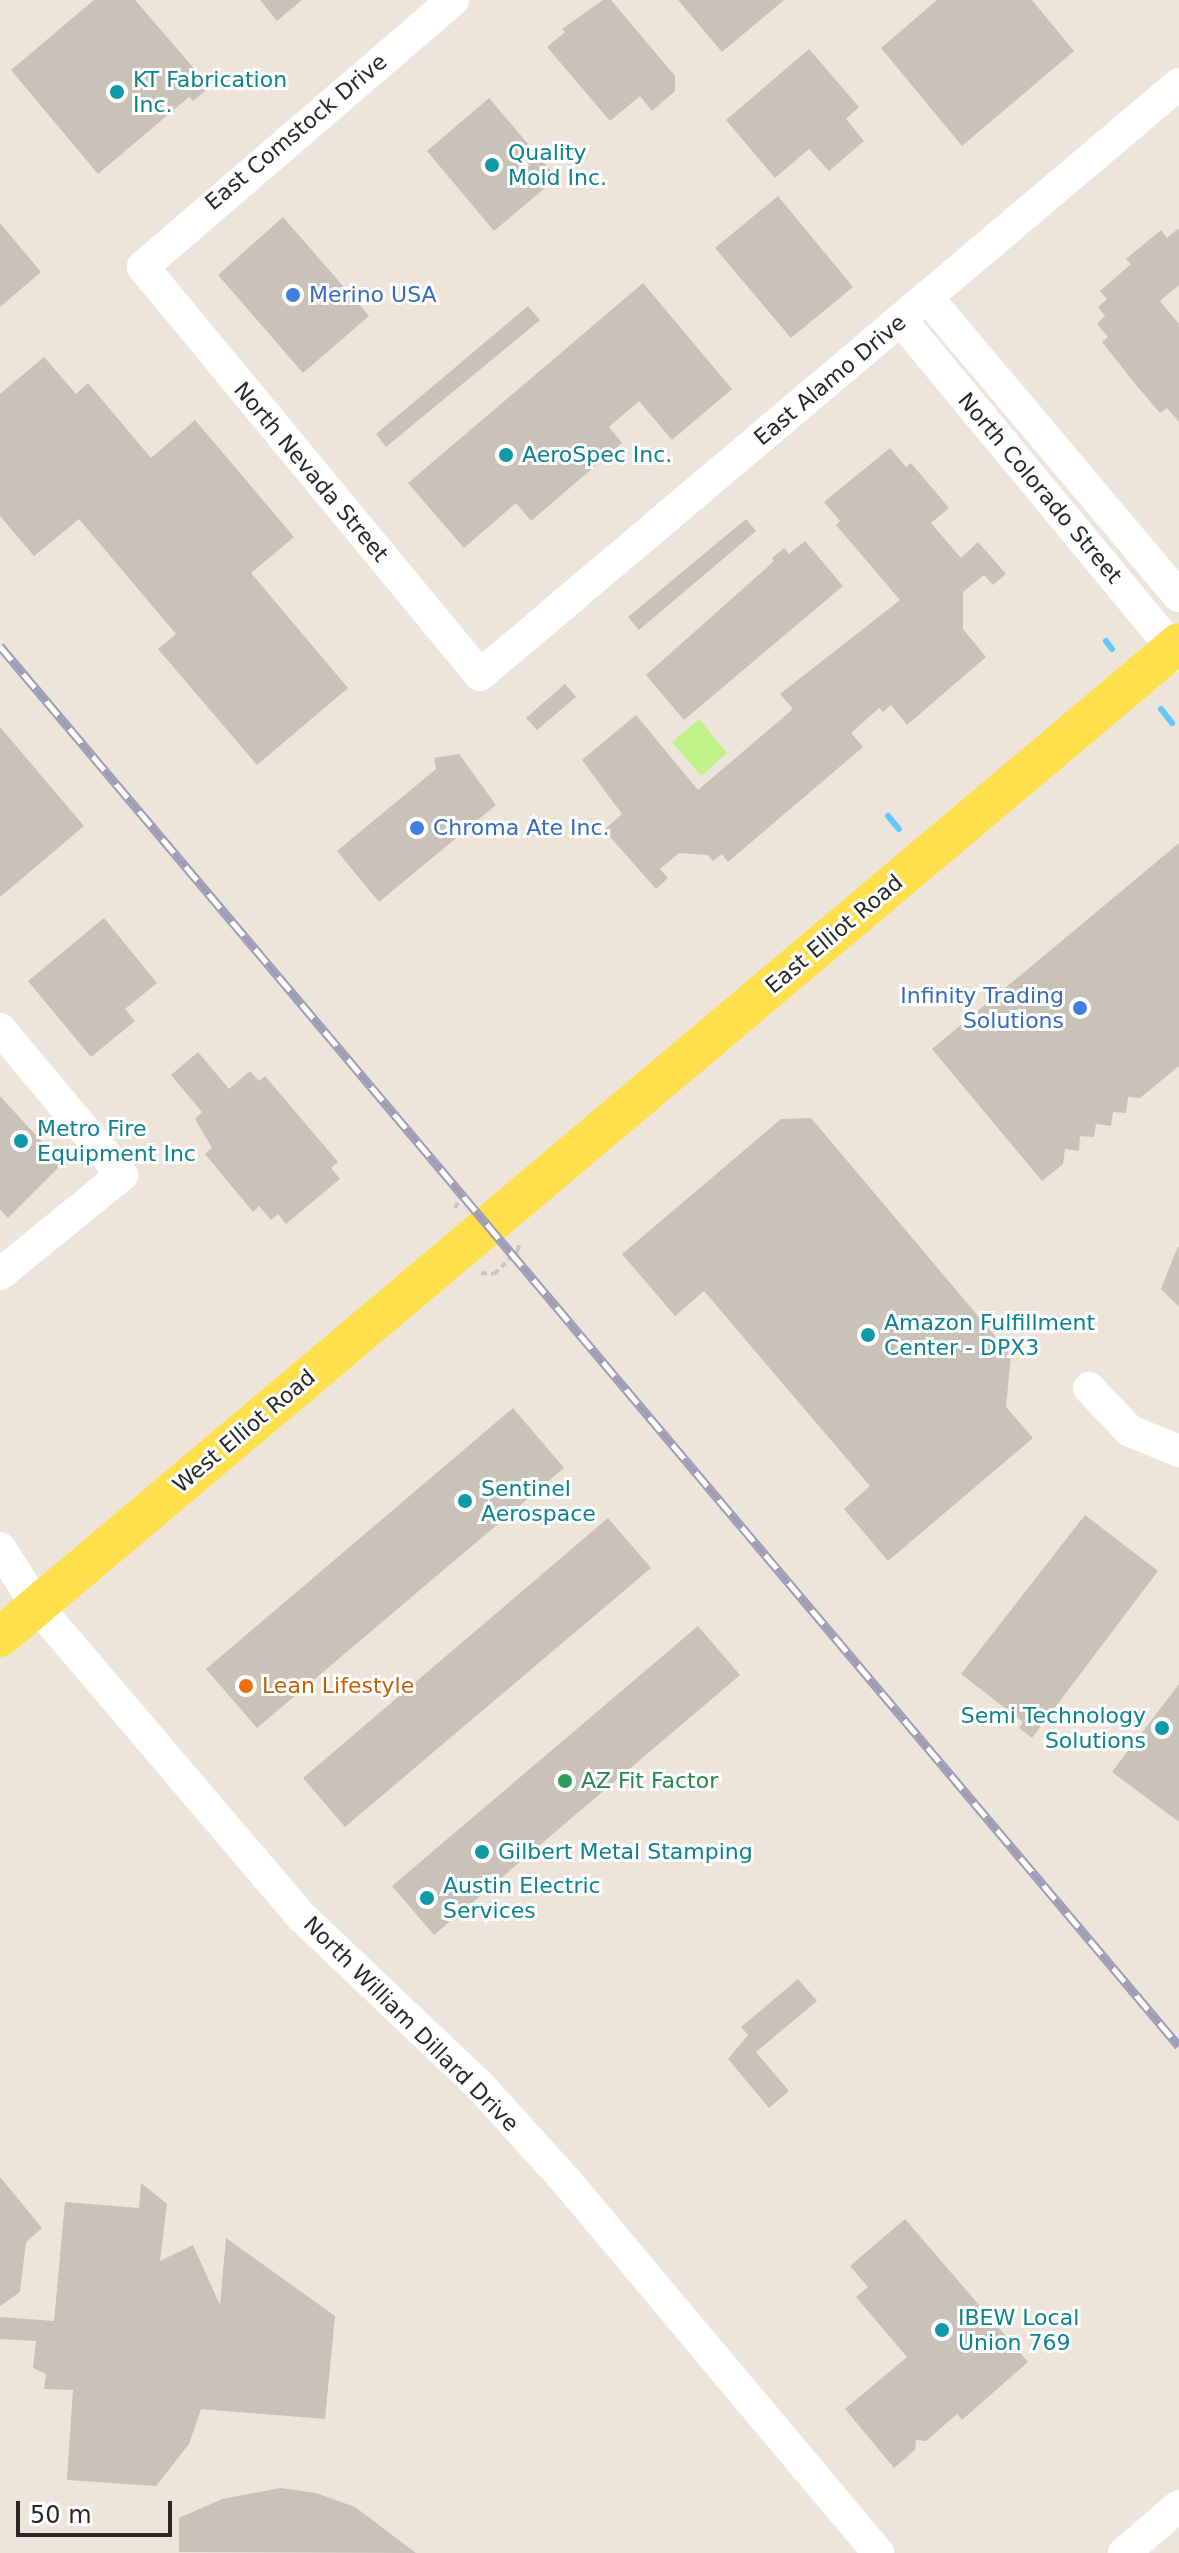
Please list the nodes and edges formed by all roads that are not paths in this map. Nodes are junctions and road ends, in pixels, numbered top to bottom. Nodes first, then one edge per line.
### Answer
1 (453, 0) edge
2 (1179, 84) edge
3 (143, 267) joint
4 (927, 297) junction
5 (901, 320) junction
6 (1179, 596) edge
7 (1177, 649) edge
8 (480, 675) joint
9 (0, 1029) edge
10 (488, 1226) joint
11 (0, 1274) edge
12 (1089, 1388) dead end
13 (1179, 1451) edge
14 (0, 1548) edge
15 (0, 1582) edge
16 (37, 1606) junction
17 (0, 1637) edge
18 (1179, 2506) edge
19 (878, 2553) edge
20 (1124, 2553) edge

1 - 3 street, East Comstock Drive
2 - 4 street, East Alamo Drive
3 - 8 street, North Nevada Street
4 - 5 street, East Alamo Drive
4 - 6 street, North Colorado Street
5 - 7 street, North Colorado Street
5 - 8 street, East Alamo Drive
7 - 10 main road, East Elliot Road
9 - 11 street
10 - 16 main road, West Elliot Road
12 - 13 street
14 - 16 street
15 - 16 street
16 - 17 main road, West Elliot Road
16 - 19 street, North William Dillard Drive
18 - 20 street

